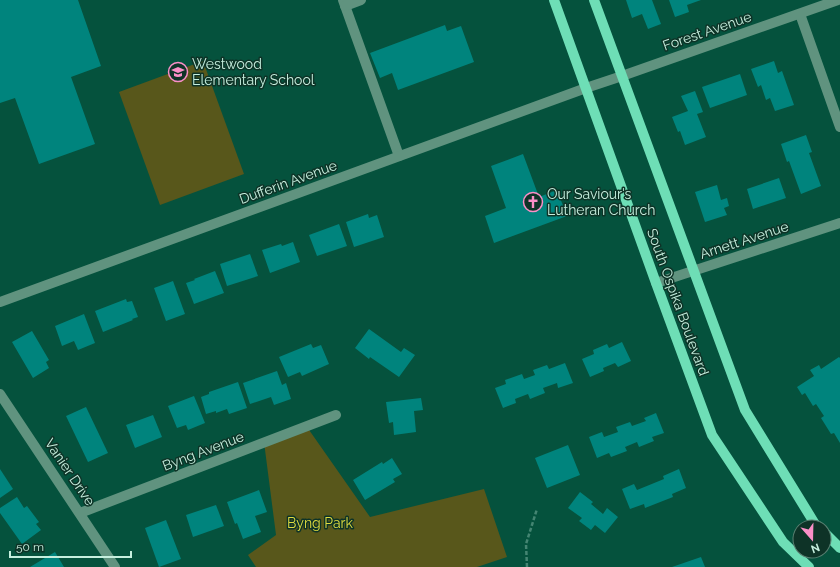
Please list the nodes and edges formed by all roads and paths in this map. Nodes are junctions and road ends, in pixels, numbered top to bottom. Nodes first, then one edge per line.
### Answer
1 (361, 0) edge
2 (554, 0) edge
3 (594, 0) edge
4 (838, 0) edge
5 (344, 3) edge
6 (800, 14) junction
7 (622, 76) junction
8 (586, 88) junction
9 (840, 127) edge
10 (399, 156) junction
11 (840, 223) edge
12 (694, 271) junction
13 (656, 283) junction
14 (0, 302) edge
15 (0, 394) edge
16 (336, 416) dead end
17 (537, 509) dead end
18 (80, 513) junction
19 (812, 519) edge
20 (832, 540) edge
21 (840, 548) edge
22 (115, 567) edge
23 (527, 567) edge
24 (809, 567) edge

1 - 5 street
2 - 8 main road, South Ospika Boulevard
3 - 7 main road, South Ospika Boulevard
4 - 6 street, Forest Avenue
5 - 10 street
6 - 7 street, Forest Avenue
6 - 9 street
7 - 8 street, Forest Avenue
7 - 12 main road, South Ospika Boulevard
8 - 10 street, Dufferin Avenue
8 - 13 main road, South Ospika Boulevard
10 - 14 street, Dufferin Avenue
11 - 12 street, Arnett Avenue
12 - 13 street, Arnett Avenue
12 - 19 main road, South Ospika Boulevard
13 - 24 main road, South Ospika Boulevard
15 - 18 street, Vanier Drive
16 - 18 street, Byng Avenue
17 - 23 path
18 - 22 street, Vanier Drive
20 - 21 main road

